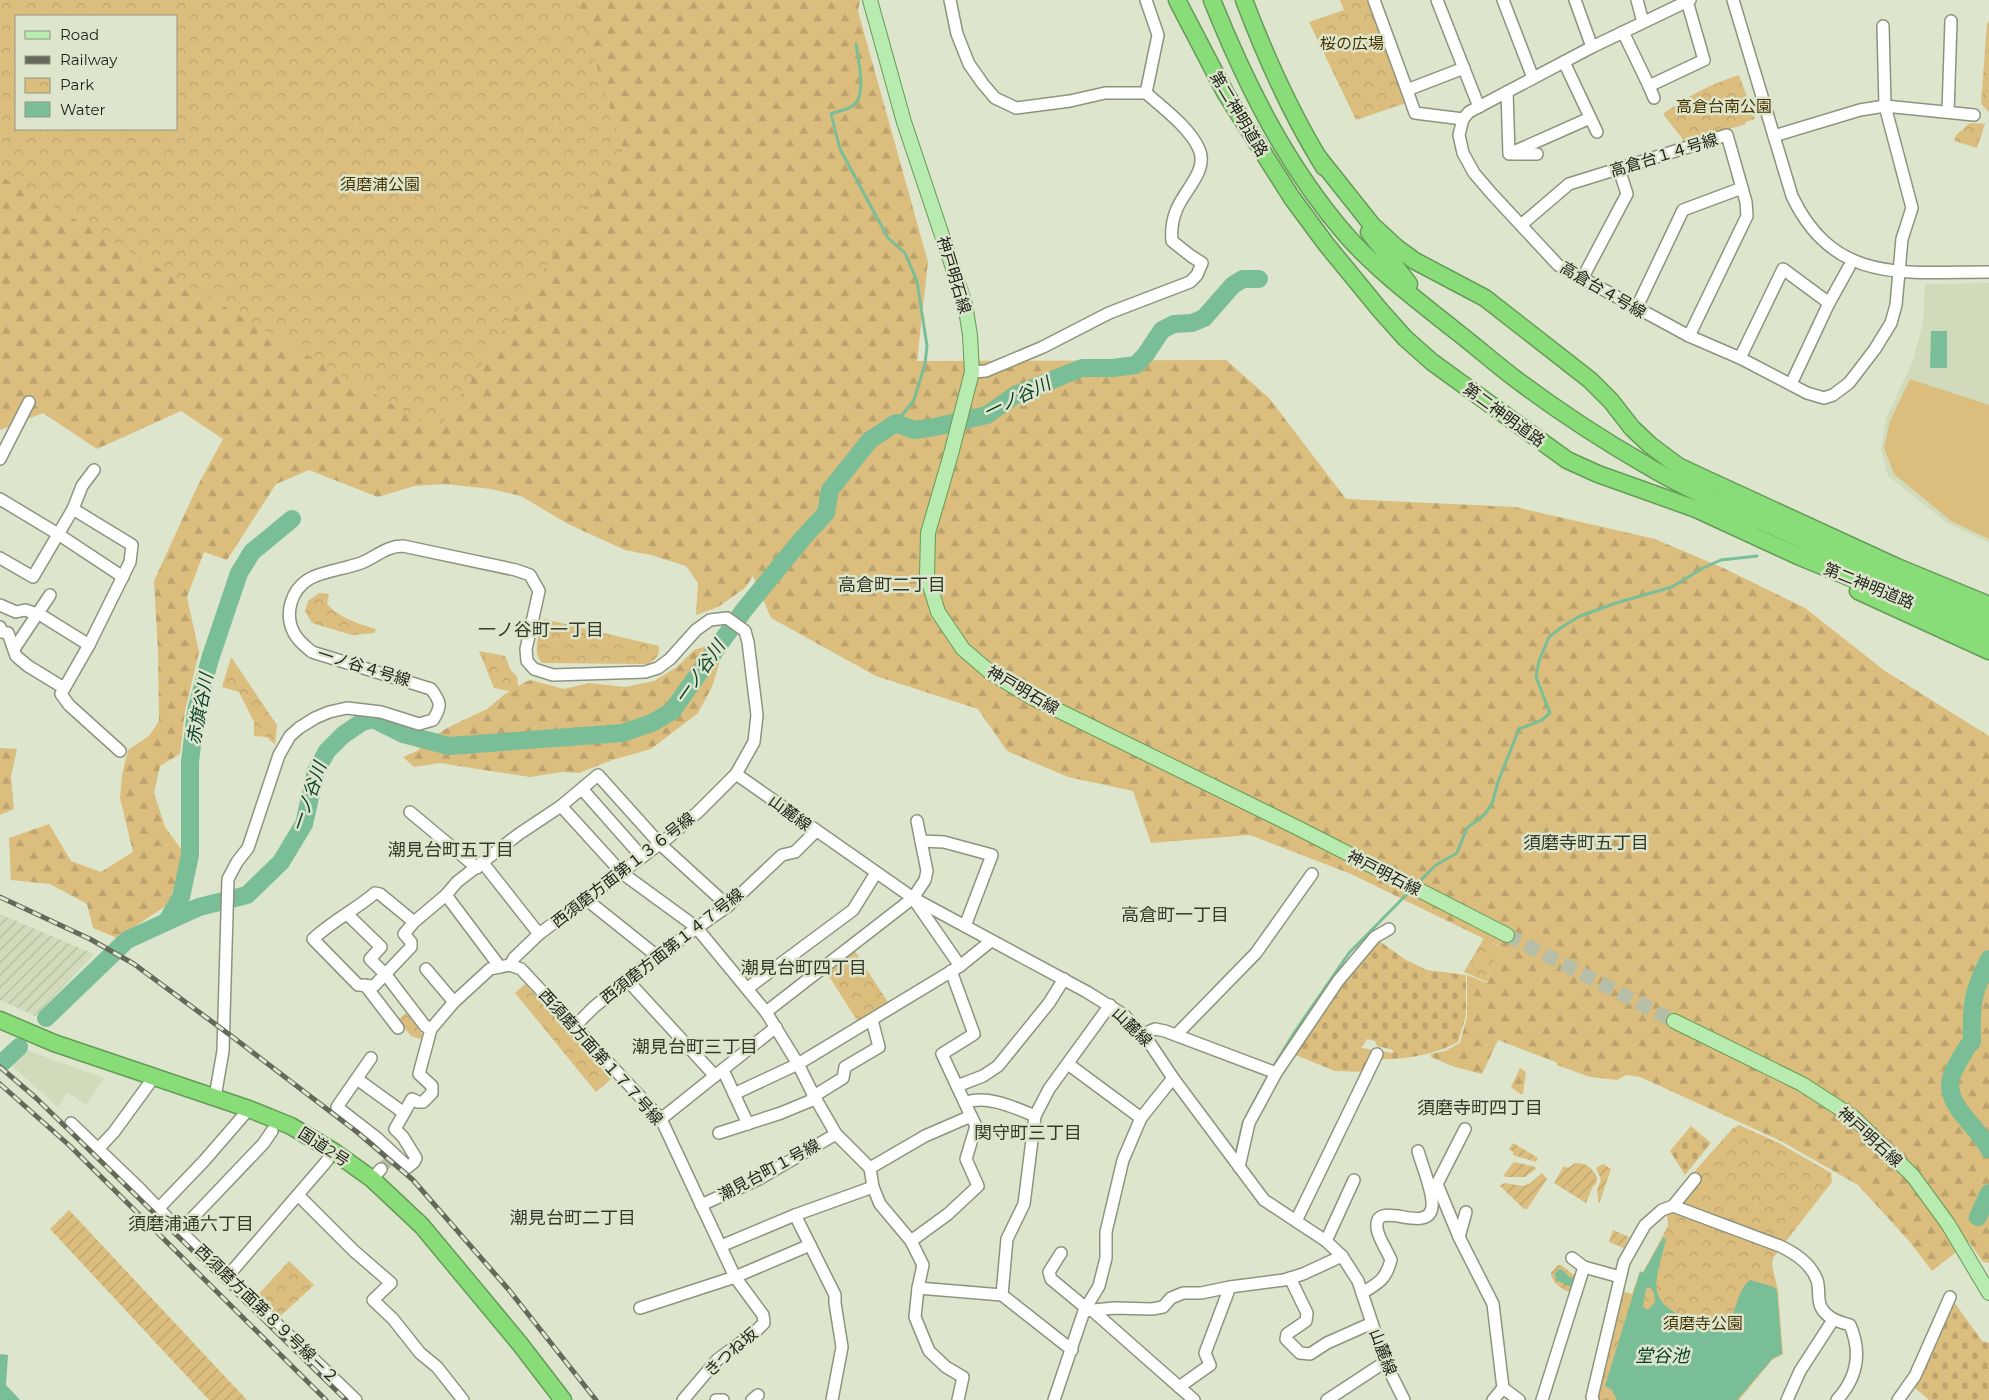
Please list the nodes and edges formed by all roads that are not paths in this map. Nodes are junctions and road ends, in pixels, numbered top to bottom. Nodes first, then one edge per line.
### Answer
1 (870, 0) edge
2 (950, 0) edge
3 (1146, 0) edge
4 (1177, 0) edge
5 (1212, 0) edge
6 (1244, 0) edge
7 (1374, 0) edge
8 (1437, 0) edge
9 (1502, 0) edge
10 (1575, 0) edge
11 (1636, 0) edge
12 (1688, 0) edge
13 (1733, 0) edge
14 (1643, 22) junction
15 (1950, 22) dead end
16 (1883, 26) dead end
17 (1623, 32) junction
18 (1592, 47) junction
19 (1564, 62) junction
20 (1464, 68) junction
21 (1533, 78) junction
22 (1649, 86) junction
23 (1407, 90) junction
24 (1506, 92) junction
25 (1146, 93) junction
26 (1654, 98) dead end
27 (1885, 106) junction
28 (1479, 107) junction
29 (1948, 112) junction
30 (1974, 115) dead end
31 (1590, 118) junction
32 (1463, 119) junction
33 (1597, 132) dead end
34 (1774, 136) junction
35 (1508, 154) junction
36 (1537, 154) dead end
37 (1318, 157) junction
38 (1619, 169) junction
39 (1742, 188) junction
40 (1520, 225) junction
41 (1849, 267) dead end
42 (1901, 272) junction
43 (1989, 272) edge
44 (1582, 279) junction
45 (1829, 304) junction
46 (1636, 309) junction
47 (1451, 326) junction
48 (1689, 336) junction
49 (1740, 358) junction
50 (972, 372) junction
51 (1791, 384) junction
52 (29, 402) dead end
53 (0, 459) edge
54 (94, 470) dead end
55 (1702, 494) junction
56 (0, 499) edge
57 (73, 509) junction
58 (58, 534) junction
59 (1804, 542) junction
60 (0, 558) edge
61 (123, 577) junction
62 (50, 595) dead end
63 (1989, 604) edge
64 (0, 605) edge
65 (16, 612) junction
66 (40, 616) junction
67 (727, 618) joint
68 (1989, 621) edge
69 (3, 633) edge
70 (1989, 635) edge
71 (89, 645) junction
72 (14, 649) junction
73 (1989, 651) edge
74 (64, 688) junction
75 (120, 751) dead end
76 (736, 774) junction
77 (582, 789) junction
78 (561, 806) junction
79 (410, 812) dead end
80 (917, 821) dead end
81 (816, 832) junction
82 (921, 841) junction
83 (660, 844) junction
84 (642, 857) junction
85 (480, 865) junction
86 (622, 873) junction
87 (876, 873) junction
88 (1312, 874) dead end
89 (446, 896) junction
90 (913, 898) junction
91 (587, 900) junction
92 (728, 906) junction
93 (347, 914) junction
94 (414, 922) junction
95 (965, 926) junction
96 (696, 927) junction
97 (1389, 929) dead end
98 (540, 934) junction
99 (1507, 936) tunnel mouth
100 (990, 941) junction
101 (657, 956) junction
102 (505, 966) junction
103 (426, 969) dead end
104 (956, 969) junction
105 (386, 975) junction
106 (1064, 979) junction
107 (628, 981) junction
108 (365, 986) junction
109 (748, 988) junction
110 (454, 1002) junction
111 (1110, 1005) junction
112 (766, 1012) junction
113 (0, 1020) edge
114 (872, 1020) junction
115 (1674, 1021) tunnel mouth
116 (574, 1026) junction
117 (776, 1027) junction
118 (398, 1028) dead end
119 (431, 1029) junction
120 (1176, 1035) junction
121 (1148, 1038) junction
122 (1377, 1054) dead end
123 (371, 1058) dead end
124 (798, 1064) junction
125 (1068, 1064) junction
126 (1273, 1072) junction
127 (719, 1073) junction
128 (154, 1077) junction
129 (1173, 1078) junction
130 (357, 1079) junction
131 (957, 1086) junction
132 (734, 1094) junction
133 (814, 1096) junction
134 (215, 1097) junction
135 (965, 1103) junction
136 (249, 1109) junction
137 (404, 1113) junction
138 (971, 1116) junction
139 (1035, 1116) junction
140 (1141, 1118) junction
141 (661, 1119) junction
142 (71, 1123) dead end
143 (748, 1124) junction
144 (1465, 1129) dead end
145 (272, 1131) dead end
146 (719, 1133) dead end
147 (836, 1134) junction
148 (98, 1149) junction
149 (333, 1151) junction
150 (1418, 1151) dead end
151 (870, 1168) junction
152 (1239, 1168) junction
153 (1696, 1179) dead end
154 (1354, 1180) dead end
155 (873, 1187) junction
156 (298, 1195) junction
157 (701, 1205) junction
158 (1673, 1206) junction
159 (158, 1209) junction
160 (1466, 1212) dead end
161 (795, 1215) junction
162 (1296, 1221) junction
163 (180, 1231) junction
164 (1459, 1237) junction
165 (911, 1241) junction
166 (1326, 1241) junction
167 (721, 1246) junction
168 (810, 1246) junction
169 (1061, 1253) dead end
170 (1342, 1256) junction
171 (1572, 1258) dead end
172 (1584, 1267) junction
173 (735, 1277) junction
174 (1620, 1277) junction
175 (227, 1278) junction
176 (1290, 1278) junction
177 (1230, 1286) junction
178 (918, 1288) junction
179 (1988, 1289) edge
180 (1362, 1293) junction
181 (1002, 1295) junction
182 (1950, 1298) dead end
183 (640, 1308) dead end
184 (1088, 1310) junction
185 (1833, 1320) junction
186 (1372, 1323) junction
187 (1072, 1350) junction
188 (1385, 1362) junction
189 (1179, 1387) junction
190 (1503, 1388) junction
191 (356, 1400) edge
192 (462, 1400) edge
193 (563, 1400) edge
194 (683, 1400) edge
195 (716, 1400) edge
196 (723, 1400) edge
197 (832, 1400) edge
198 (958, 1400) edge
199 (1054, 1400) edge
200 (1194, 1400) edge
201 (1327, 1400) edge
202 (1404, 1400) edge
203 (1493, 1400) edge
204 (1519, 1400) edge
205 (1542, 1400) edge
206 (1593, 1400) edge
207 (1787, 1400) edge
208 (1837, 1400) edge
209 (1898, 1400) edge

1 - 50 main road, 神戸明石線
2 - 25 street
3 - 25 street
4 - 55 highway, 第二神明道路
5 - 47 highway, 第二神明道路
6 - 37 highway, 第二神明道路
7 - 23 street
8 - 20 street
9 - 21 street
10 - 18 street
11 - 14 street
12 - 14 street
12 - 22 street
13 - 34 street
14 - 17 street
15 - 29 street
16 - 27 street
17 - 18 street
17 - 22 street
18 - 19 street
19 - 21 street
19 - 31 street
20 - 23 street
20 - 28 street
21 - 24 street
22 - 26 street
23 - 32 street
24 - 28 street
24 - 35 street
25 - 50 street
27 - 29 street
27 - 34 street
27 - 42 street
28 - 32 street
29 - 30 street
31 - 33 street
31 - 35 street
32 - 40 street, 高倉台４号線
34 - 42 street
35 - 36 street
37 - 47 highway, 第二神明道路
37 - 55 highway
38 - 39 street, 高倉台１４号線
38 - 40 street, 高倉台１４号線
38 - 44 street
39 - 46 street
39 - 48 street, 高倉台１４号線
40 - 44 street, 高倉台４号線
41 - 45 street
42 - 43 street
42 - 51 street, 高倉台４号線
44 - 46 street, 高倉台４号線
45 - 49 street
45 - 51 street
46 - 48 street, 高倉台４号線
47 - 55 highway, 第二神明道路
48 - 49 street, 高倉台４号線
49 - 51 street, 高倉台４号線
50 - 99 main road, 神戸明石線
52 - 53 street
54 - 57 street
55 - 59 highway, 第二神明道路
56 - 58 street
57 - 58 street
57 - 61 street
58 - 60 street
58 - 61 street
59 - 63 highway
59 - 68 highway, 第二神明道路
59 - 70 highway, 第二神明道路
59 - 73 highway
61 - 71 street
62 - 66 street
64 - 65 street
65 - 66 street
65 - 69 street
66 - 71 street
66 - 72 street
67 - 76 street, 西須磨方面第１３６号線
67 - 134 street, 一ノ谷４号線
69 - 72 street
71 - 74 street
72 - 74 street
74 - 75 street
76 - 81 street, 山麓線
76 - 83 street, 西須磨方面第１３６号線
77 - 78 street
77 - 83 street
77 - 84 street
78 - 85 street
78 - 86 street
79 - 85 street
80 - 82 street
81 - 87 street, 山麓線
81 - 92 street, 西須磨方面第１４７号線
82 - 90 street
82 - 95 street
83 - 84 street, 西須磨方面第１３６号線
83 - 92 street
84 - 86 street, 西須磨方面第１３６号線
85 - 89 street
85 - 98 street
86 - 91 street, 西須磨方面第１３６号線
86 - 96 street
87 - 90 street, 山麓線
87 - 109 street
88 - 120 street
89 - 94 street
89 - 102 street, 西須磨方面第１７７号線
90 - 95 street, 山麓線
90 - 104 street
90 - 112 street
91 - 98 street, 西須磨方面第１３６号線
91 - 101 street
92 - 96 street, 西須磨方面第１４７号線
93 - 94 street
93 - 105 street
93 - 108 street
94 - 105 street
95 - 100 street, 山麓線
96 - 101 street, 西須磨方面第１４７号線
96 - 109 street
97 - 126 street
98 - 102 street, 西須磨方面第１３６号線
100 - 104 street
100 - 106 street, 山麓線
101 - 107 street, 西須磨方面第１４７号線
102 - 110 street, 西須磨方面第１３６号線
102 - 116 street, 西須磨方面第１７７号線
103 - 110 street
104 - 114 street
104 - 131 street
105 - 108 street
105 - 119 street
106 - 111 street, 山麓線
106 - 131 street
107 - 116 street, 西須磨方面第１４７号線
107 - 127 street
108 - 118 street
109 - 112 street
110 - 119 street, 西須磨方面第１３６号線
111 - 121 street, 山麓線
111 - 125 street
112 - 117 street
113 - 128 highway, 国道2号
114 - 124 street
114 - 133 street
115 - 179 main road, 神戸明石線
116 - 141 street, 西須磨方面第１７７号線
117 - 124 street
117 - 127 street
119 - 137 street, 西須磨方面第１３６号線
120 - 121 street
120 - 126 street
121 - 129 street, 山麓線
122 - 162 street
123 - 130 street
124 - 132 street
124 - 133 street
125 - 139 street
125 - 140 street
126 - 152 street
127 - 132 street
127 - 141 street
128 - 134 highway, 国道2号
128 - 148 street
129 - 140 street
129 - 152 street, 山麓線
130 - 137 street
130 - 137 street
131 - 135 street
132 - 143 street
133 - 143 street
133 - 147 street
134 - 136 highway, 国道2号
135 - 138 street
135 - 139 street
136 - 149 highway, 国道2号
136 - 159 street
138 - 151 street
138 - 165 street
139 - 181 street
140 - 184 street
141 - 157 street, 西須磨方面第１７７号線
142 - 148 street, 西須磨方面第８９号線－２
143 - 146 street
144 - 164 street
145 - 163 street
147 - 151 street
147 - 157 street, 潮見台町１号線
148 - 159 street, 西須磨方面第８９号線－２
149 - 156 street
149 - 193 highway, 国道2号
150 - 180 street
151 - 155 street
152 - 162 street, 山麓線
153 - 158 street
154 - 166 street
155 - 161 street
155 - 165 street
156 - 175 street
156 - 192 street
157 - 167 street, 西須磨方面第１７７号線
158 - 174 street
158 - 185 street
159 - 163 street, 西須磨方面第８９号線－２
160 - 164 street
161 - 167 street
161 - 168 street
162 - 166 street, 山麓線
163 - 175 street, 西須磨方面第８９号線－２
164 - 190 street
165 - 178 street
166 - 170 street, 山麓線
167 - 173 street, 西須磨方面第１７７号線
168 - 173 street
168 - 197 street
169 - 184 street
170 - 176 street
170 - 180 street, 山麓線
171 - 172 street
172 - 174 street
172 - 205 street
173 - 183 street
173 - 194 street, きつね坂
174 - 206 street
175 - 191 street, 西須磨方面第８９号線－２
176 - 177 street
176 - 186 street
177 - 184 street
177 - 189 street
178 - 181 street
178 - 198 street
180 - 186 street, 山麓線
181 - 187 street
182 - 209 street
184 - 187 street
184 - 189 street
185 - 207 street
185 - 208 street
186 - 188 street, 山麓線
187 - 199 street
188 - 201 street
188 - 202 street, 山麓線
189 - 200 street
190 - 203 street
190 - 204 street
195 - 196 street

